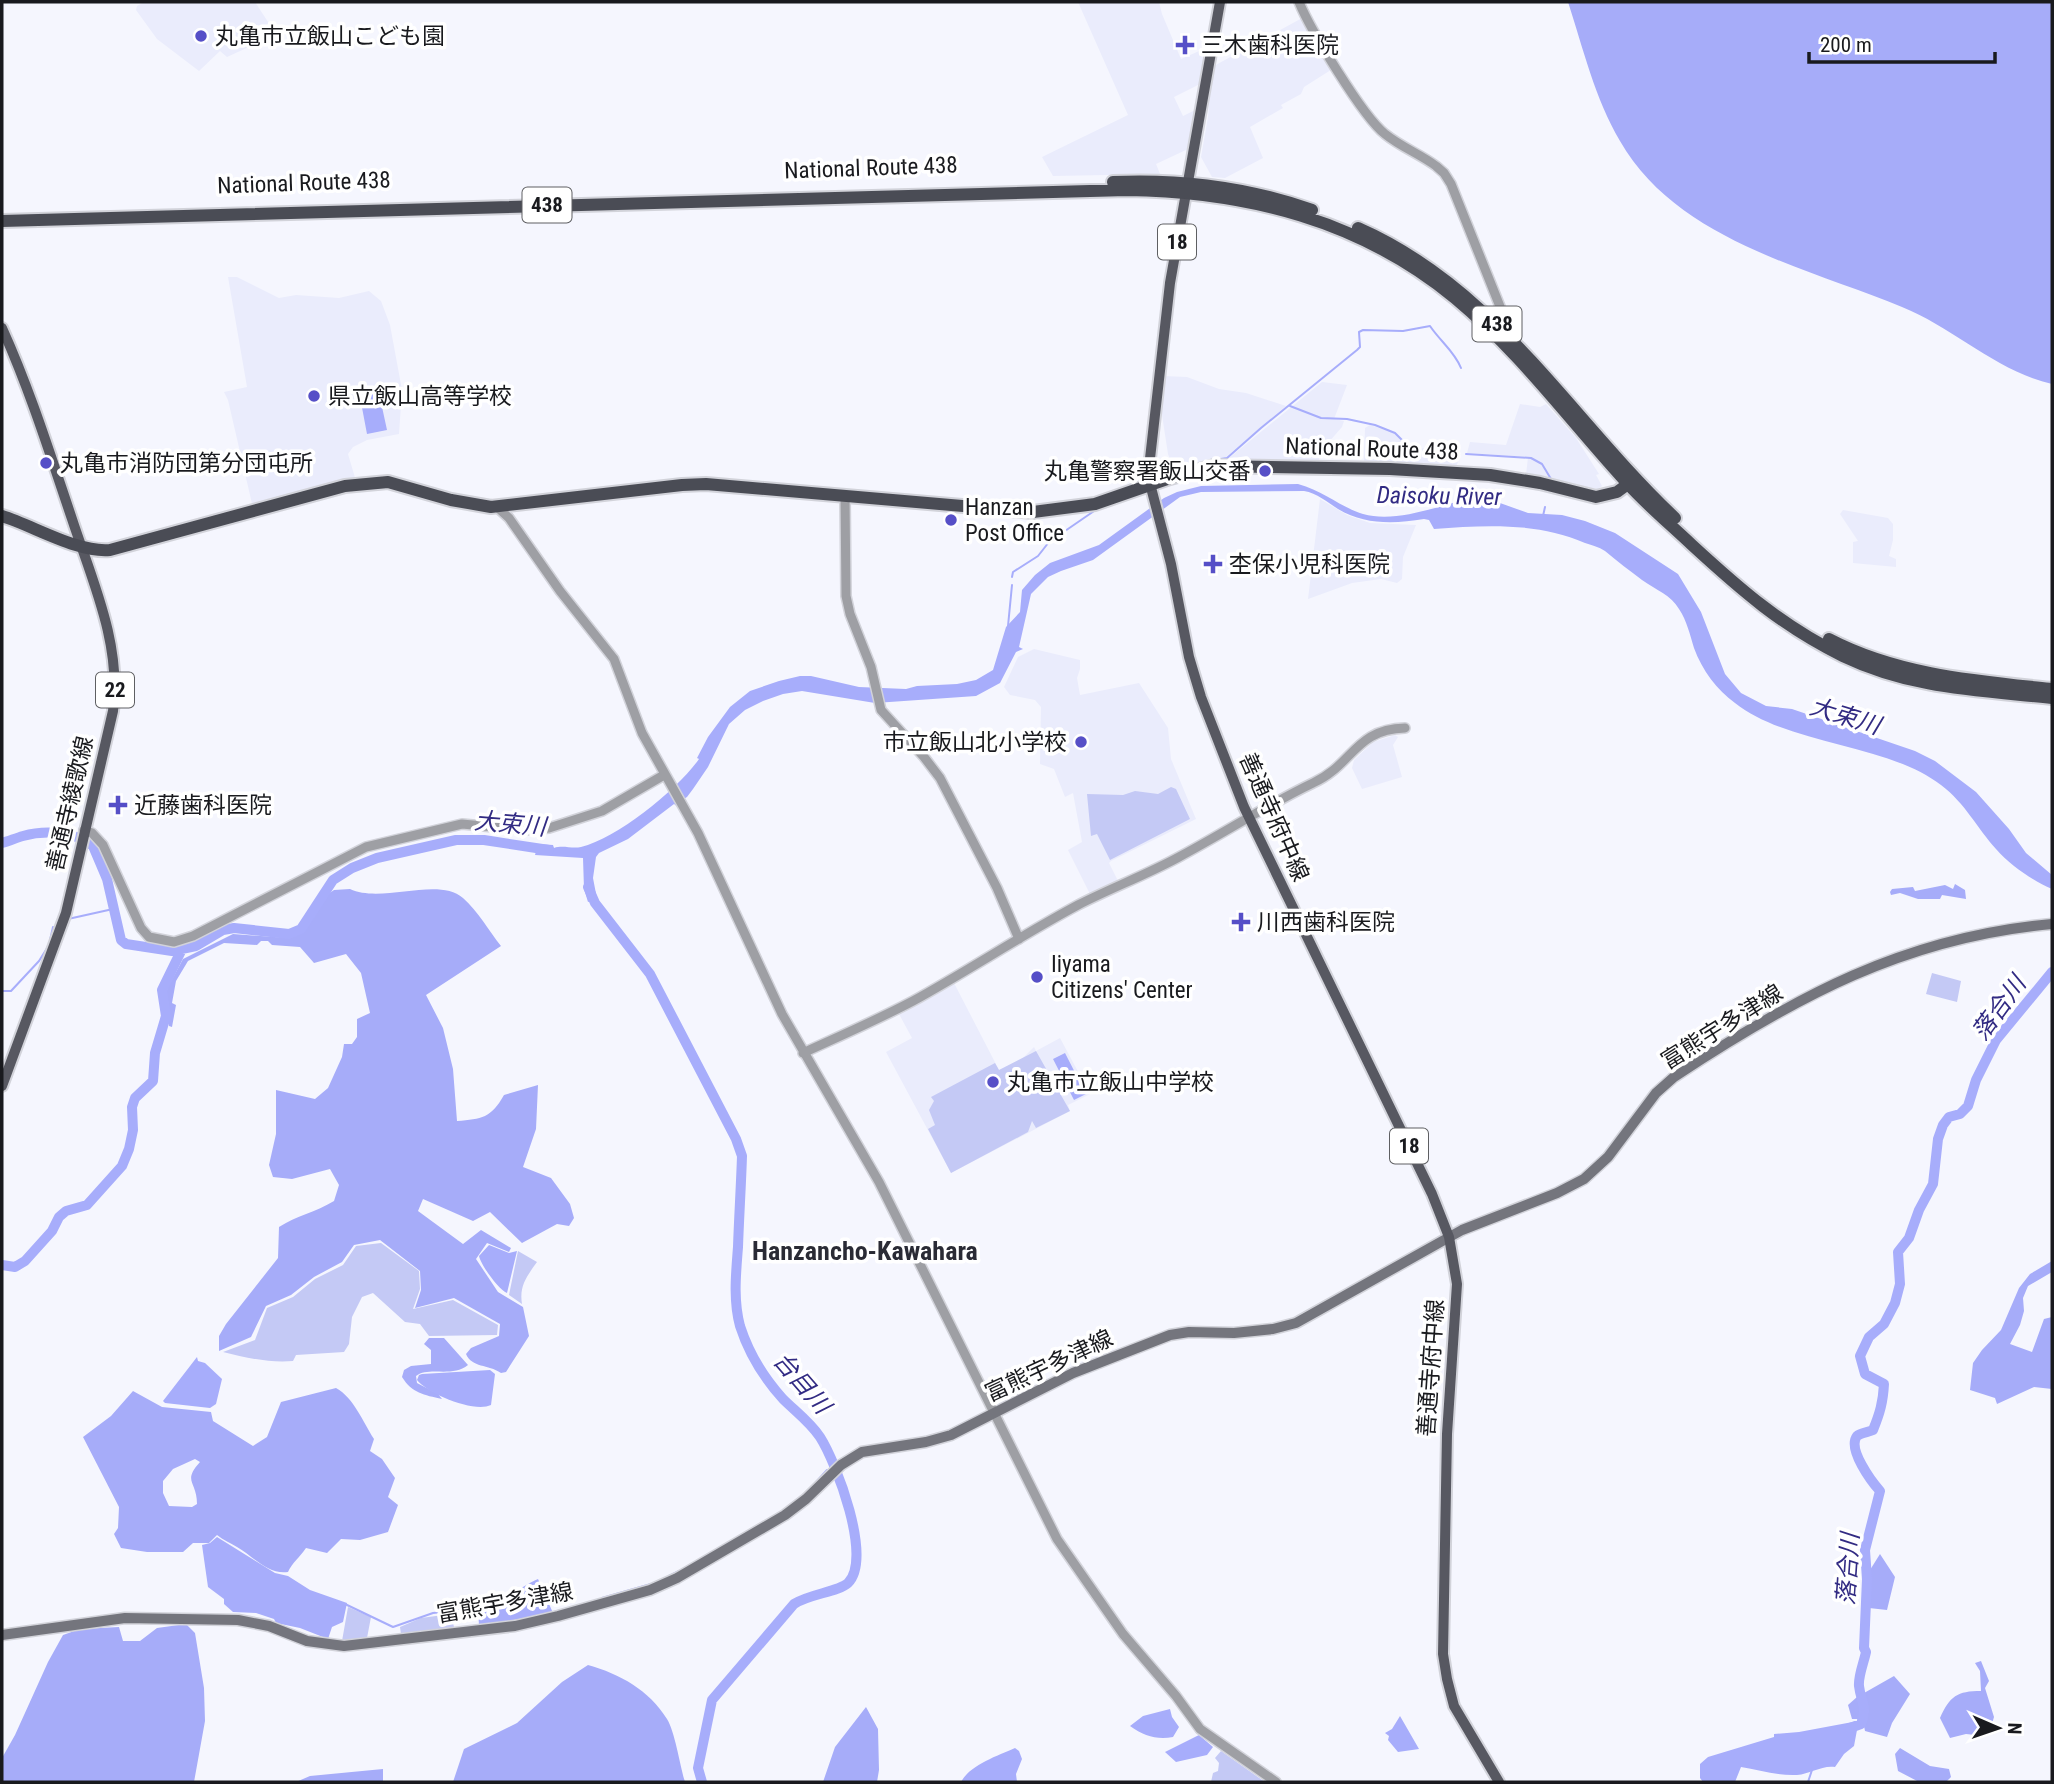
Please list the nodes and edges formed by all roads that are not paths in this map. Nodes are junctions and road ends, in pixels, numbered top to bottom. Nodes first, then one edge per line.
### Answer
1 (1220, 2) edge
2 (1299, 2) edge
3 (1186, 188) junction
4 (2, 213) edge
5 (2, 221) edge
6 (1494, 327) junction
7 (2, 328) edge
8 (1632, 481) junction
9 (1150, 485) junction
10 (845, 496) junction
11 (497, 507) junction
12 (2, 516) edge
13 (81, 548) junction
14 (2052, 689) edge
15 (2052, 698) edge
16 (1405, 728) dead end
17 (664, 775) junction
18 (1249, 818) junction
19 (84, 832) junction
20 (2052, 924) edge
21 (1019, 939) junction
22 (803, 1053) junction
23 (2, 1086) edge
24 (1449, 1237) junction
25 (995, 1412) junction
26 (2, 1635) edge
27 (1276, 1782) edge
28 (1499, 1782) edge

1 - 3 main road, 善通寺府中線 / 18
2 - 6 street
3 - 4 highway, National Route 438 / 438
3 - 5 highway, National Route 438 / 438
3 - 6 highway, National Route 438 / 438
3 - 9 main road, 善通寺府中線 / 18
6 - 8 highway, National Route 438 / 438
7 - 13 main road, 善通寺綾歌線 / 22
8 - 9 highway, National Route 438
8 - 14 highway, National Route 438 / 438
8 - 15 highway, National Route 438 / 438
9 - 10 highway, National Route 438
9 - 18 main road, 善通寺府中線 / 18
10 - 11 highway, National Route 438
10 - 21 street
11 - 13 highway, National Route 438
11 - 17 street
12 - 13 highway, National Route 438
13 - 19 main road, 善通寺綾歌線 / 22
16 - 18 street
17 - 19 street
17 - 22 street
18 - 21 street
18 - 24 main road, 善通寺府中線 / 18
19 - 23 main road, 善通寺綾歌線 / 22
20 - 24 main road, 富熊宇多津線
21 - 22 street
22 - 25 street
24 - 25 main road, 富熊宇多津線
24 - 28 main road, 善通寺府中線 / 18
25 - 26 main road, 富熊宇多津線
25 - 27 street

